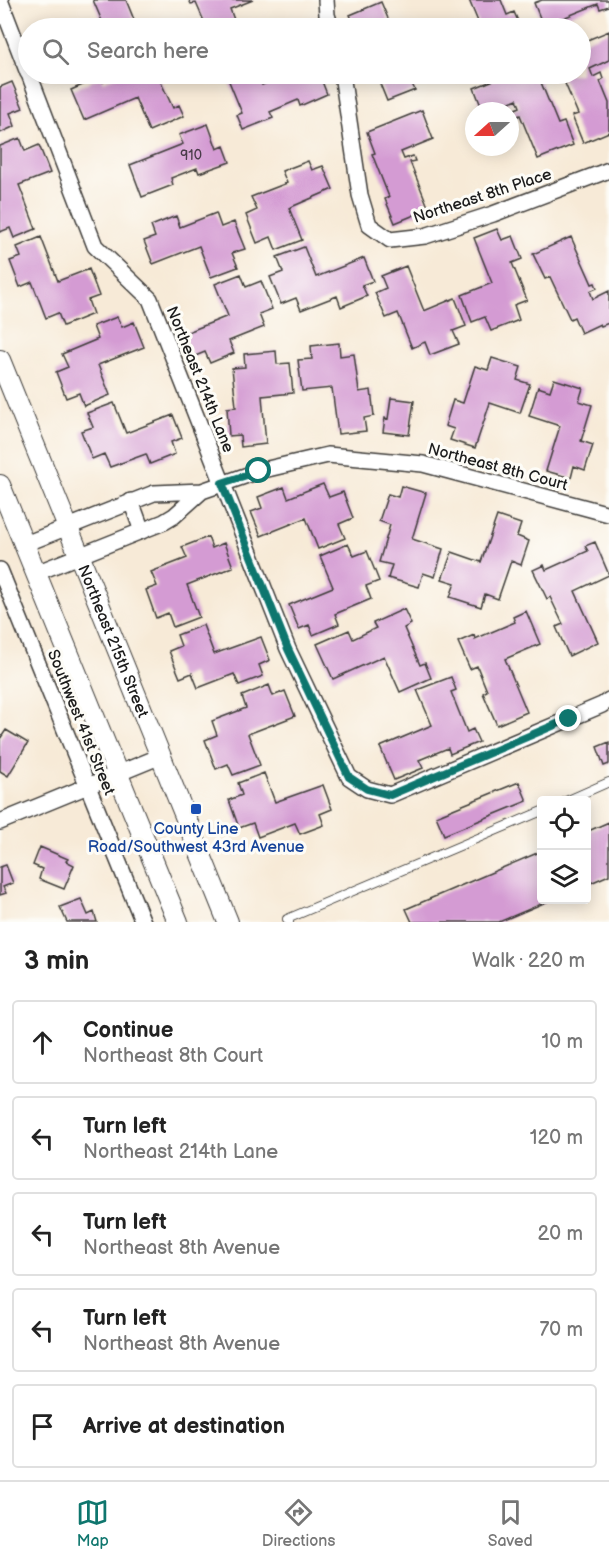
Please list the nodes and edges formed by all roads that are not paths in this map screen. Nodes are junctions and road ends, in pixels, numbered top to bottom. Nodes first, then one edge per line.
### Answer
1 (0, 0) edge
2 (327, 0) edge
3 (328, 18) edge
4 (18, 47) edge
5 (32, 84) edge
6 (343, 84) edge
7 (609, 170) edge
8 (0, 360) edge
9 (222, 483) junction
10 (0, 484) edge
11 (202, 492) junction
12 (131, 501) junction
13 (609, 514) edge
14 (69, 526) junction
15 (142, 531) junction
16 (25, 544) junction
17 (81, 556) junction
18 (0, 570) edge
19 (36, 573) junction
20 (609, 700) edge
21 (161, 756) junction
22 (118, 774) junction
23 (609, 782) edge
24 (88, 786) junction
25 (577, 796) edge
26 (537, 813) edge
27 (0, 822) edge
28 (143, 922) edge
29 (178, 922) edge
30 (228, 922) edge
31 (289, 922) edge

1 - 4 street, Northeast 214th Lane
2 - 3 street
5 - 9 street, Northeast 214th Lane
6 - 7 street, Northeast 8th Place
8 - 14 street, Northeast 215th Street
9 - 11 street, Northeast 8th Court
9 - 13 street, Northeast 8th Court
9 - 20 street, Northeast 214th Lane
10 - 16 street
11 - 12 street, Northeast 8th Court
11 - 15 street, Northeast 8th Court
12 - 14 street, Northeast 8th Court
12 - 15 street
14 - 16 street, Northeast 8th Court
14 - 17 street, Northeast 215th Street
15 - 17 street, Northeast 8th Court
16 - 19 street
17 - 19 street, Northeast 8th Court
17 - 21 street, Northeast 215th Street
18 - 24 street, Southwest 41st Street
19 - 22 street
21 - 22 street
21 - 30 street, Northeast 215th Street
22 - 24 street
22 - 29 street
23 - 25 lane
24 - 27 street
24 - 28 street, Southwest 41st Street
26 - 31 lane

